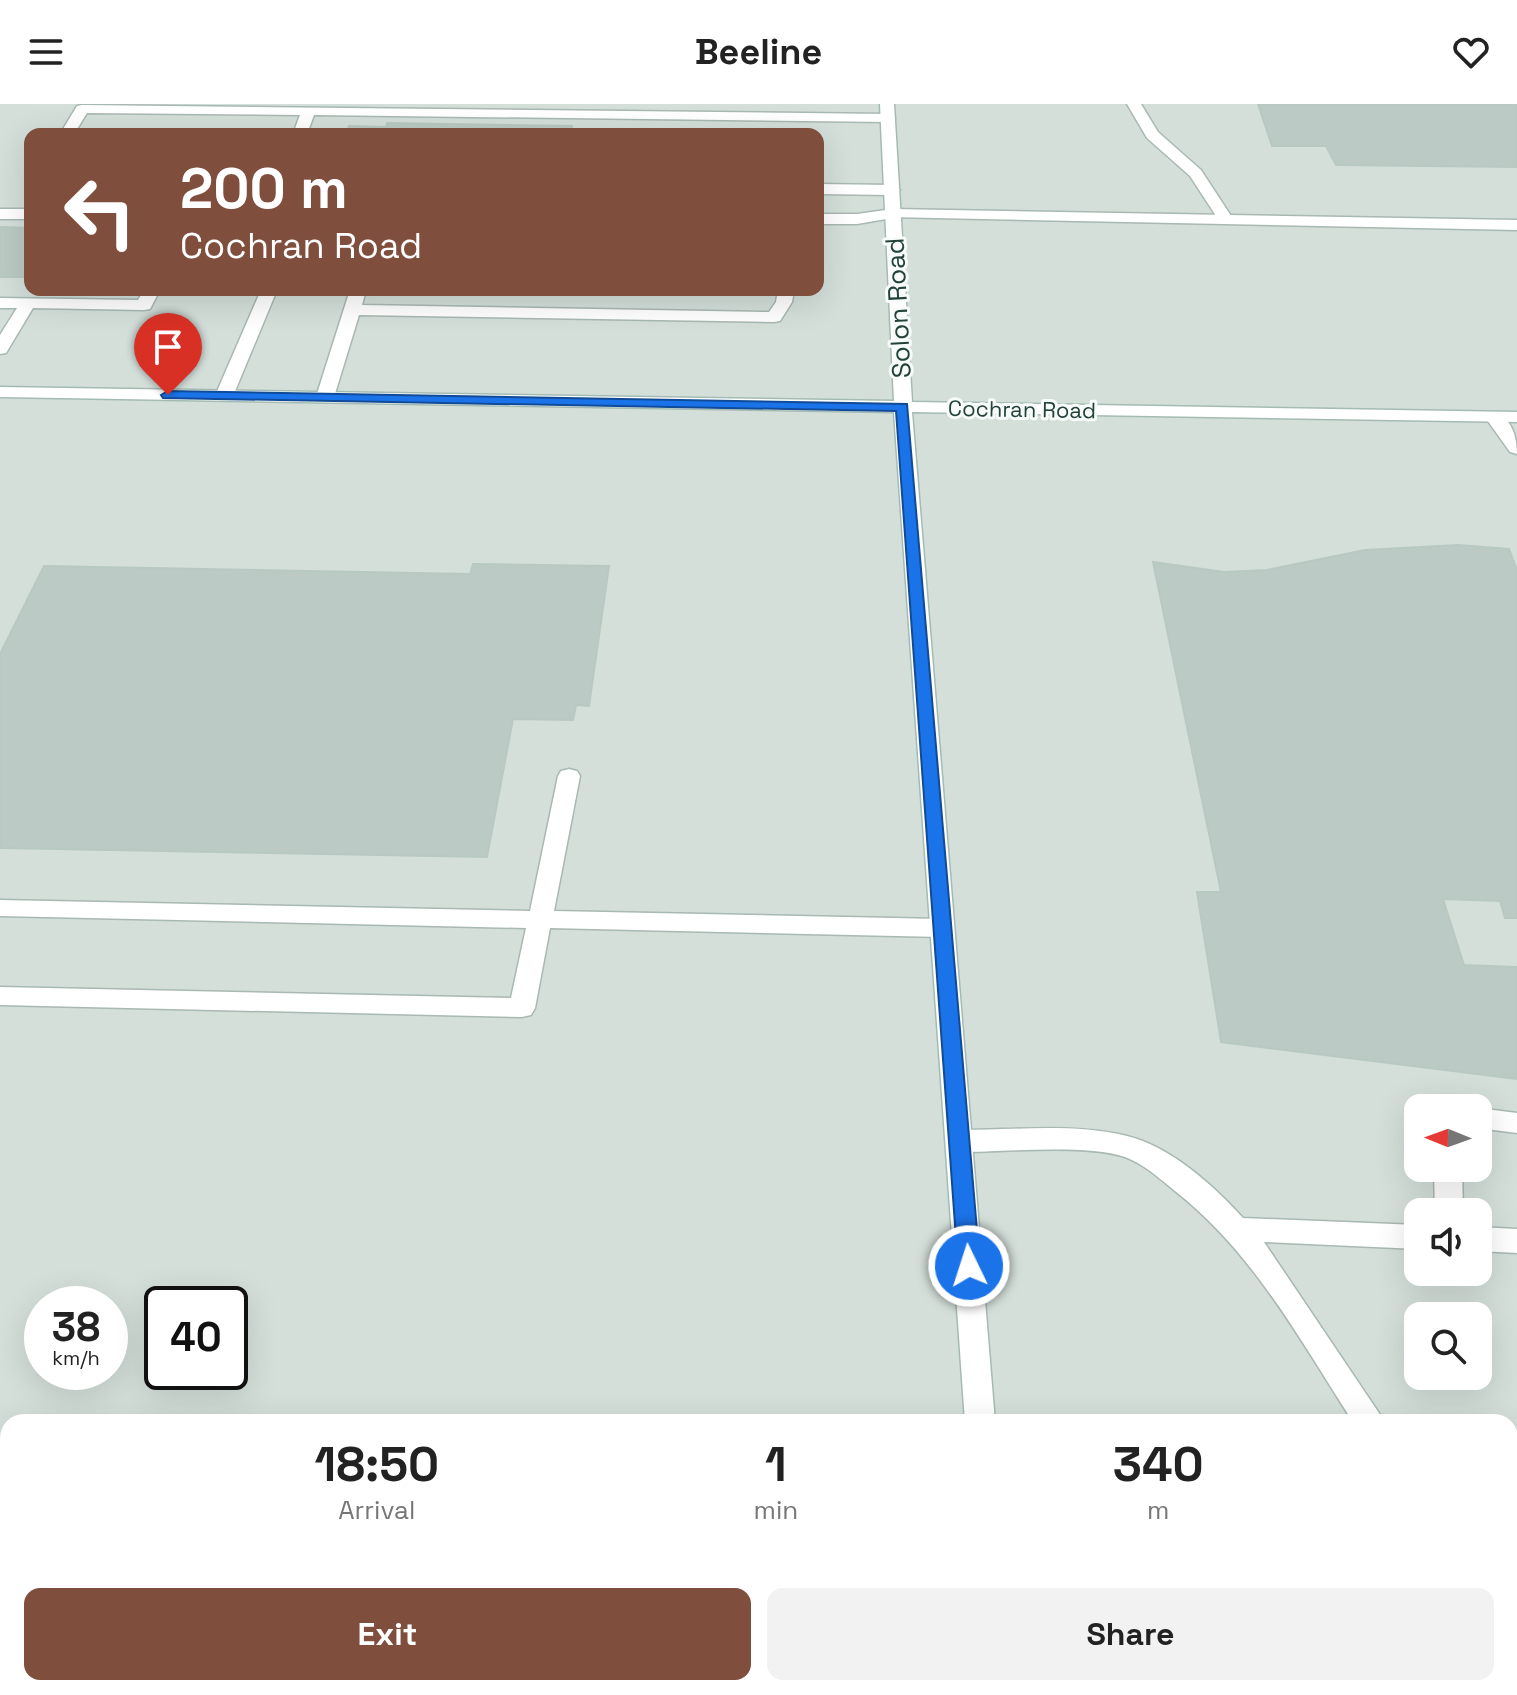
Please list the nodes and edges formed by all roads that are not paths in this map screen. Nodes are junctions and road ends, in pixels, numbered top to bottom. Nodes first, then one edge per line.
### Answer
1 (1134, 104) edge
2 (309, 111) junction
3 (888, 111) edge
4 (71, 128) edge
5 (302, 128) edge
6 (824, 189) edge
7 (892, 190) junction
8 (0, 214) edge
9 (24, 214) edge
10 (893, 214) junction
11 (824, 219) edge
12 (1225, 219) junction
13 (1517, 225) edge
14 (149, 296) edge
15 (266, 296) edge
16 (356, 296) edge
17 (785, 296) edge
18 (0, 303) edge
19 (28, 303) junction
20 (351, 310) junction
21 (0, 349) edge
22 (0, 392) edge
23 (224, 396) junction
24 (325, 397) junction
25 (903, 407) junction
26 (1494, 417) junction
27 (1517, 417) edge
28 (1517, 448) edge
29 (569, 776) dead end
30 (0, 908) edge
31 (541, 919) junction
32 (941, 928) junction
33 (0, 996) edge
34 (960, 1141) junction
35 (1237, 1229) junction
36 (1404, 1236) edge
37 (1492, 1240) edge
38 (1517, 1241) edge
39 (979, 1414) edge
40 (1365, 1414) edge

1 - 12 street
2 - 3 street
2 - 4 street
2 - 5 street
3 - 7 street, Solon Road
6 - 7 street
7 - 10 street, Solon Road
8 - 9 street
10 - 11 street
10 - 12 street
10 - 25 street, Solon Road
12 - 13 street
14 - 19 street
15 - 23 street
16 - 20 street
17 - 20 street
18 - 19 street
19 - 21 street
20 - 24 street
22 - 23 street, Cochran Road
23 - 24 street, Cochran Road
24 - 25 street, Cochran Road
25 - 26 street, Cochran Road
25 - 32 street, Solon Road
26 - 27 street, Cochran Road
26 - 28 street
29 - 31 street
30 - 31 street
31 - 32 street
31 - 33 street
32 - 34 street, Solon Road
34 - 35 street
34 - 39 street, Solon Road
35 - 36 street
35 - 40 street
37 - 38 street

